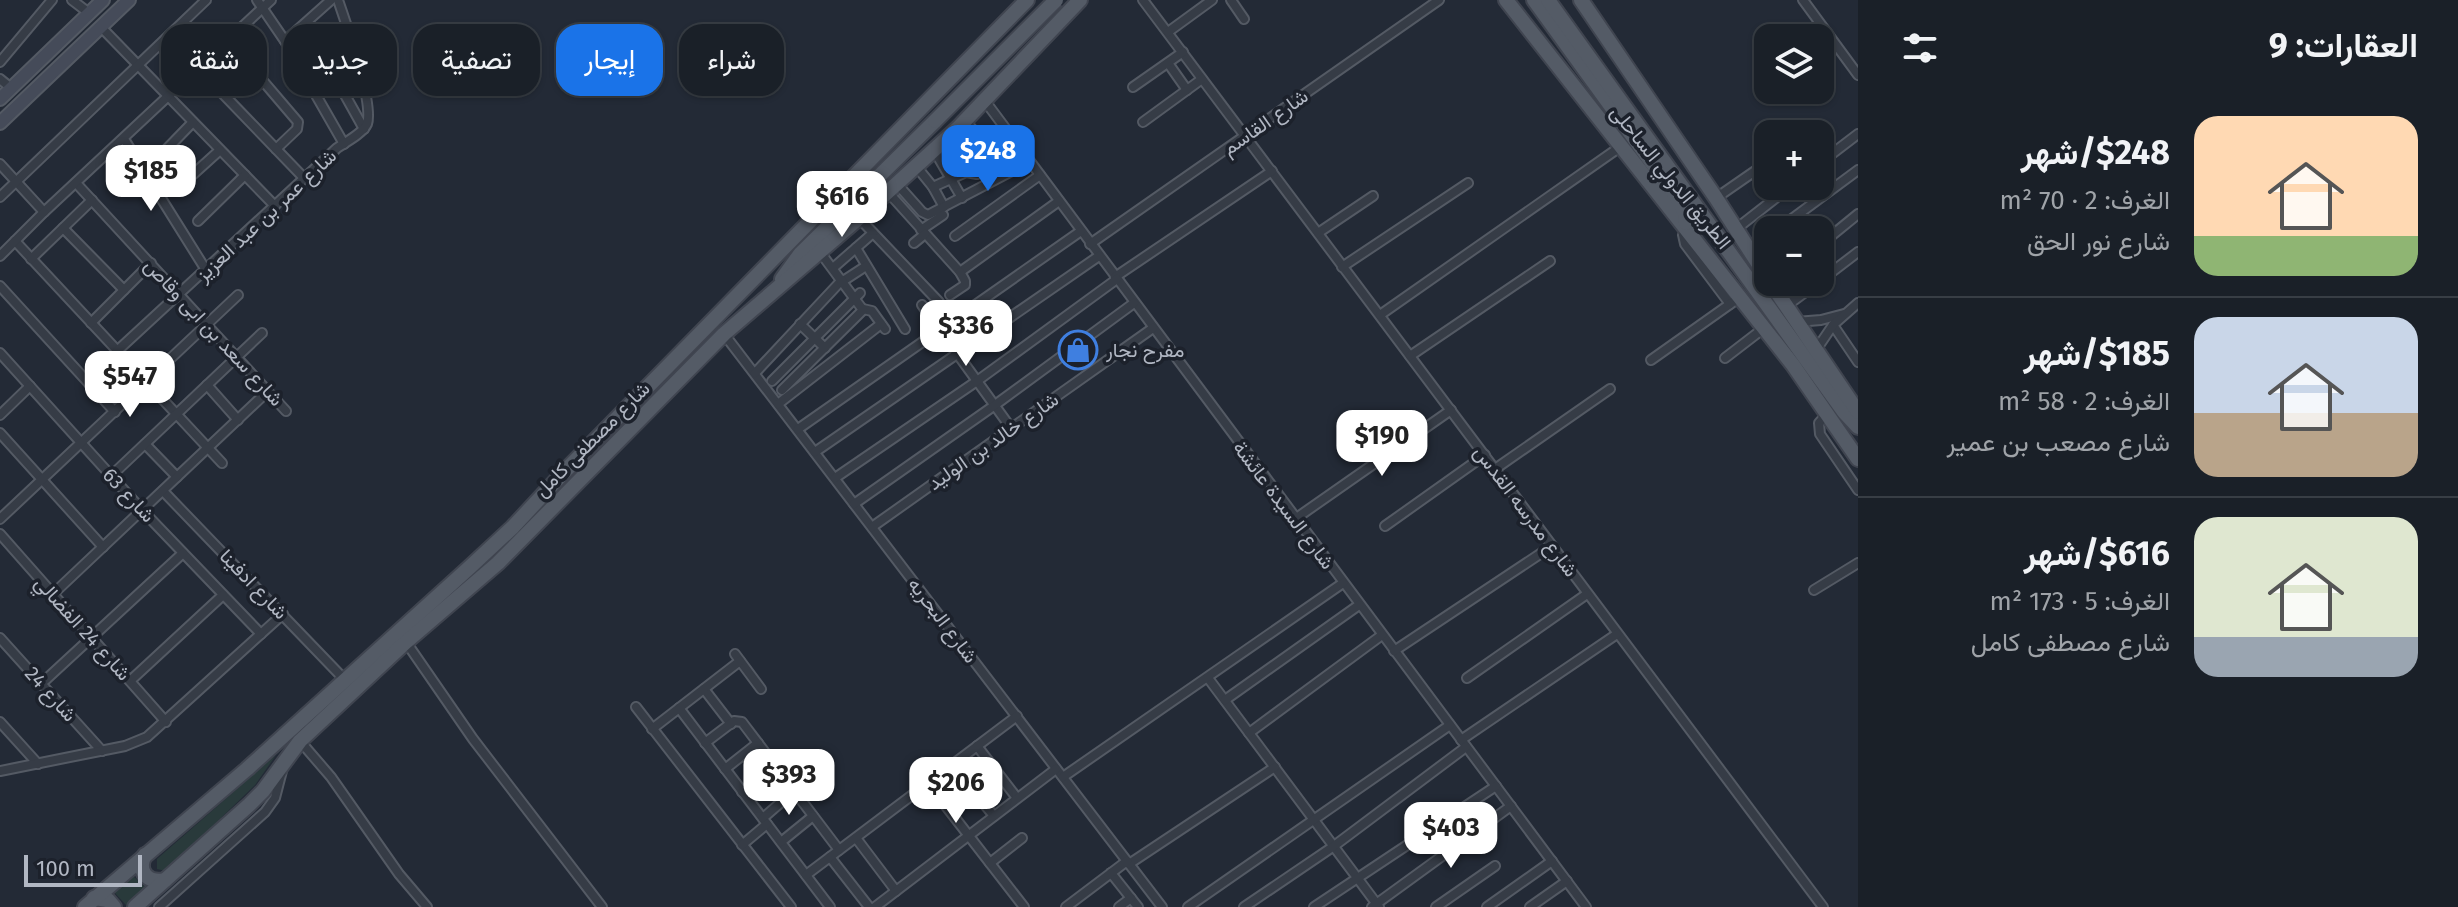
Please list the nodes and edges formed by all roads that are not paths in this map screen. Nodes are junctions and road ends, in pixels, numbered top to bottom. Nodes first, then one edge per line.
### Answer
1 (52, 0) edge
2 (72, 0) edge
3 (103, 0) edge
4 (129, 0) edge
5 (206, 0) edge
6 (271, 0) edge
7 (331, 0) edge
8 (338, 0) edge
9 (1056, 0) edge
10 (1080, 0) edge
11 (1143, 0) edge
12 (1212, 0) edge
13 (1231, 0) edge
14 (1439, 0) edge
15 (1506, 0) edge
16 (1534, 0) edge
17 (1548, 0) edge
18 (1581, 0) edge
19 (1803, 0) edge
20 (1026, 2) edge
21 (260, 4) edge
22 (89, 13) junction
23 (1244, 19) dead end
24 (1057, 22) junction
25 (242, 24) edge
26 (304, 24) edge
27 (346, 24) edge
28 (100, 26) junction
29 (1168, 32) junction
30 (283, 38) edge
31 (979, 49) junction
32 (1183, 52) junction
33 (0, 62) edge
34 (1168, 63) junction
35 (137, 64) junction
36 (1009, 74) junction
37 (1858, 75) edge
38 (0, 79) edge
39 (1202, 79) junction
40 (267, 86) edge
41 (1133, 87) dead end
42 (11, 88) junction
43 (161, 89) edge
44 (1187, 90) junction
45 (168, 96) joint
46 (225, 96) edge
47 (316, 96) edge
48 (346, 96) edge
49 (365, 96) edge
50 (0, 99) edge
51 (985, 101) junction
52 (193, 122) junction
53 (1143, 122) dead end
54 (0, 123) edge
55 (962, 124) junction
56 (364, 129) junction
57 (1858, 134) edge
58 (1245, 136) junction
59 (124, 139) junction
60 (344, 144) junction
61 (1620, 147) junction
62 (276, 149) junction
63 (220, 150) junction
64 (934, 150) junction
65 (991, 150) dead end
66 (1834, 152) edge
67 (160, 156) dead end
68 (1029, 162) junction
69 (0, 164) edge
70 (916, 166) junction
71 (991, 166) junction
72 (1858, 170) edge
73 (1272, 171) junction
74 (1754, 172) edge
75 (245, 175) junction
76 (1040, 175) junction
77 (304, 178) junction
78 (952, 179) junction
79 (16, 181) junction
80 (76, 183) junction
81 (990, 183) junction
82 (1468, 183) dead end
83 (933, 187) junction
84 (178, 188) dead end
85 (893, 188) junction
86 (1373, 196) dead end
87 (0, 197) edge
88 (962, 198) junction
89 (1716, 198) junction
90 (92, 200) junction
91 (1773, 200) edge
92 (1059, 201) junction
93 (275, 206) junction
94 (944, 211) junction
95 (44, 212) junction
96 (1858, 214) edge
97 (1796, 216) edge
98 (859, 218) junction
99 (198, 221) dead end
100 (63, 228) junction
101 (1686, 228) junction
102 (1736, 229) junction
103 (1081, 231) junction
104 (923, 232) junction
105 (873, 233) junction
106 (1318, 233) junction
107 (1834, 234) edge
108 (955, 236) dead end
109 (15, 241) junction
110 (914, 243) dead end
111 (1090, 244) junction
112 (1754, 246) edge
113 (856, 248) junction
114 (1749, 250) junction
115 (820, 252) junction
116 (1858, 252) edge
117 (0, 256) edge
118 (1099, 256) junction
119 (1754, 257) edge
120 (31, 259) junction
121 (1550, 261) dead end
122 (151, 263) junction
123 (866, 266) junction
124 (1342, 267) junction
125 (833, 268) junction
126 (206, 270) junction
127 (1834, 270) edge
128 (962, 272) junction
129 (1116, 278) junction
130 (842, 280) junction
131 (0, 286) edge
132 (779, 287) junction
133 (124, 290) junction
134 (179, 294) junction
135 (238, 295) dead end
136 (858, 295) junction
137 (950, 295) dead end
138 (1779, 296) edge
139 (1800, 296) edge
140 (1735, 300) junction
141 (939, 302) dead end
142 (1134, 303) junction
143 (1858, 303) edge
144 (922, 305) dead end
145 (1785, 307) junction
146 (863, 309) junction
147 (1844, 313) junction
148 (1380, 315) junction
149 (1796, 322) junction
150 (91, 323) junction
151 (208, 324) junction
152 (800, 324) junction
153 (1833, 325) junction
154 (1153, 328) junction
155 (1764, 328) junction
156 (905, 329) dead end
157 (940, 330) junction
158 (262, 333) dead end
159 (724, 334) junction
160 (815, 339) junction
161 (1858, 341) edge
162 (825, 348) junction
163 (1849, 348) junction
164 (1816, 350) junction
165 (117, 351) junction
166 (958, 354) junction
167 (237, 356) junction
168 (1410, 356) junction
169 (1725, 358) dead end
170 (2, 359) edge
171 (1651, 360) dead end
172 (1858, 362) edge
173 (757, 371) junction
174 (772, 381) junction
175 (977, 381) junction
176 (146, 382) junction
177 (207, 385) junction
178 (30, 386) junction
179 (1610, 389) dead end
180 (268, 391) junction
181 (786, 393) junction
182 (778, 404) junction
183 (995, 405) junction
184 (1451, 410) junction
185 (286, 411) dead end
186 (115, 412) junction
187 (1858, 412) edge
188 (1828, 413) junction
189 (176, 414) junction
190 (0, 415) edge
191 (238, 420) junction
192 (1858, 427) edge
193 (1011, 428) junction
194 (798, 429) junction
195 (0, 433) edge
196 (81, 444) junction
197 (145, 444) junction
198 (208, 448) junction
199 (815, 452) junction
200 (1485, 455) junction
201 (1858, 459) edge
202 (222, 463) dead end
203 (1495, 469) junction
204 (111, 476) junction
205 (177, 477) junction
206 (835, 478) junction
207 (42, 480) junction
208 (1858, 490) edge
209 (163, 491) junction
210 (854, 504) junction
211 (142, 510) junction
212 (0, 519) edge
213 (1295, 519) junction
214 (1385, 526) dead end
215 (872, 527) junction
216 (0, 534) edge
217 (1552, 546) junction
218 (103, 547) junction
219 (183, 553) junction
220 (1858, 563) edge
221 (1343, 583) junction
222 (1814, 590) dead end
223 (53, 594) junction
224 (1587, 594) junction
225 (223, 595) junction
226 (1359, 605) junction
227 (283, 614) junction
228 (261, 634) junction
229 (1617, 634) junction
230 (1382, 635) junction
231 (91, 637) junction
232 (0, 638) edge
233 (406, 642) junction
234 (1394, 651) junction
235 (1208, 678) junction
236 (1467, 678) dead end
237 (344, 679) junction
238 (130, 681) junction
239 (41, 684) junction
240 (704, 689) junction
241 (761, 689) dead end
242 (1225, 700) junction
243 (636, 707) dead end
244 (679, 708) junction
245 (1017, 716) junction
246 (0, 722) edge
247 (166, 722) junction
248 (731, 724) junction
249 (1450, 725) junction
250 (652, 729) junction
251 (1249, 733) junction
252 (300, 741) junction
253 (705, 743) junction
254 (758, 743) junction
255 (1464, 744) junction
256 (977, 746) junction
257 (102, 751) junction
258 (284, 763) junction
259 (38, 764) junction
260 (775, 765) junction
261 (952, 765) junction
262 (1275, 767) junction
263 (725, 769) junction
264 (1056, 769) junction
265 (0, 771) edge
266 (1063, 777) junction
267 (928, 783) junction
268 (1496, 786) junction
269 (794, 791) junction
270 (742, 792) junction
271 (1017, 798) junction
272 (1511, 806) junction
273 (813, 816) junction
274 (994, 816) junction
275 (1314, 820) junction
276 (765, 821) junction
277 (969, 835) junction
278 (856, 838) junction
279 (1022, 838) dead end
280 (781, 842) junction
281 (742, 845) junction
282 (1334, 846) junction
283 (839, 850) junction
284 (145, 855) junction
285 (830, 857) junction
286 (1552, 861) junction
287 (1128, 862) junction
288 (990, 863) junction
289 (1495, 866) dead end
290 (1111, 873) junction
291 (806, 875) junction
292 (1357, 877) junction
293 (165, 880) junction
294 (1567, 881) junction
295 (896, 891) junction
296 (1131, 898) junction
297 (90, 902) edge
298 (1376, 906) edge
299 (114, 907) edge
300 (135, 907) edge
301 (159, 907) edge
302 (427, 907) edge
303 (602, 907) edge
304 (791, 907) edge
305 (830, 907) edge
306 (872, 907) edge
307 (1024, 907) edge
308 (1066, 907) edge
309 (1119, 907) edge
310 (1138, 907) edge
311 (1162, 907) edge
312 (1188, 907) edge
313 (1244, 907) edge
314 (1314, 907) edge
315 (1436, 907) edge
316 (1487, 907) edge
317 (1530, 907) edge
318 (1586, 907) edge
319 (1823, 907) edge

1 - 33 street
2 - 22 street
3 - 22 street
4 - 28 street
5 - 35 street
6 - 21 street
7 - 26 street
8 - 27 street
9 - 132 main road, bridge
10 - 24 main road, شارع مصطفى كامل
11 - 29 street, شارع مدرسه القدس
12 - 29 street
13 - 23 street
14 - 58 street, شارع القاسم
15 - 61 main road, الطريق الدولي الساحلى
16 - 101 main road
17 - 192 main road
18 - 89 main road, الطريق الدولي الساحلى
19 - 37 street
20 - 24 main road
20 - 31 main road, شارع مصطفى كامل
21 - 25 street
21 - 30 street
22 - 42 street
24 - 36 main road, شارع مصطفى كامل
28 - 35 street
28 - 54 street
29 - 32 street, شارع مدرسه القدس
31 - 36 main road
31 - 237 main road, شارع مصطفى كامل
32 - 34 street
32 - 39 street, شارع مدرسه القدس
34 - 41 street
34 - 44 street
35 - 43 street
35 - 79 street
36 - 51 main road, شارع مصطفى كامل
38 - 42 street
39 - 44 street
39 - 58 street, شارع مدرسه القدس
40 - 62 street
42 - 50 street
44 - 53 street
45 - 52 street
45 - 59 street
46 - 62 street
47 - 60 street
48 - 56 street
49 - 56 street
51 - 55 main road, شارع مصطفى كامل
51 - 68 street, شارع السيدة عائشة
52 - 63 street
52 - 67 street
55 - 64 main road, شارع مصطفى كامل
55 - 65 street
55 - 71 street
56 - 60 street, شارع عمر بن عبد العزيز
57 - 66 street
58 - 73 street, شارع مدرسه القدس
58 - 111 street, شارع القاسم
59 - 80 street
59 - 126 street
60 - 77 street, شارع عمر بن عبد العزيز
61 - 101 main road, الطريق الدولي الساحلى
61 - 148 street
62 - 77 street
63 - 75 street
63 - 84 street
64 - 70 main road, شارع مصطفى كامل
64 - 78 street
68 - 76 street, شارع السيدة عائشة
68 - 81 street
69 - 79 street
70 - 83 street
70 - 85 main road, شارع مصطفى كامل
71 - 78 street
71 - 81 street
72 - 97 street
73 - 106 street, شارع مدرسه القدس
73 - 129 street
74 - 89 street
75 - 93 street
75 - 99 street
76 - 92 street, شارع السيدة عائشة
76 - 108 street
77 - 93 street, شارع عمر بن عبد العزيز
78 - 83 street
78 - 88 street
79 - 87 street
79 - 95 street
80 - 90 street, شارع سعد بن ابى وقاص
80 - 95 street
81 - 88 street
82 - 124 street
83 - 94 street
85 - 94 street
85 - 98 main road, شارع مصطفى كامل
85 - 104 street
86 - 106 street
88 - 94 street
89 - 102 main road, الطريق الدولي الساحلى
90 - 100 street
90 - 122 street, شارع سعد بن ابى وقاص
91 - 102 street
92 - 103 street, شارع السيدة عائشة
92 - 128 street
93 - 126 street, شارع عمر بن عبد العزيز
94 - 104 street
95 - 109 street
96 - 107 street
98 - 105 street
98 - 115 main road, شارع مصطفى كامل
100 - 120 street
100 - 133 street
101 - 140 main road, الطريق الدولي الساحلى
102 - 114 main road, الطريق الدولي الساحلى
103 - 111 street, شارع السيدة عائشة
103 - 157 street
104 - 110 street
104 - 128 street
105 - 113 street
105 - 141 street
106 - 124 street, شارع مدرسه القدس
109 - 117 street
109 - 120 street
111 - 118 street, شارع السيدة عائشة
112 - 114 street
113 - 123 street
113 - 125 street
114 - 119 main road, الطريق الدولي الساحلى
115 - 125 street
115 - 132 main road, شارع مصطفى كامل
116 - 127 street
118 - 129 street, شارع السيدة عائشة
118 - 166 street
120 - 150 street
121 - 168 street
122 - 133 street
122 - 134 street, شارع سعد بن ابى وقاص
123 - 130 street
123 - 156 street
124 - 148 street, شارع مدرسه القدس
125 - 130 street
126 - 134 street, شارع عمر بن عبد العزيز
128 - 137 street
129 - 142 street, شارع السيدة عائشة
129 - 175 street
130 - 136 street
130 - 152 street
131 - 186 street
132 - 159 main road, شارع مصطفى كامل
133 - 150 street
134 - 151 street, شارع سعد بن ابى وقاص
134 - 165 street, شارع عمر بن عبد العزيز
135 - 151 street
136 - 146 street
136 - 160 street
138 - 145 main road, الطريق الدولي الساحلى
139 - 145 street
140 - 155 main road, الطريق الدولي الساحلى
140 - 171 street
142 - 154 street, شارع السيدة عائشة
142 - 183 street
143 - 147 street
144 - 157 street
145 - 149 main road, الطريق الدولي الساحلى
146 - 162 street
146 - 181 street
147 - 149 street
147 - 153 street
148 - 168 street, شارع مدرسه القدس
149 - 164 main road, الطريق الدولي الساحلى
150 - 165 street
151 - 167 street, شارع سعد بن ابى وقاص
151 - 176 street
152 - 160 street
152 - 173 street
153 - 163 street
153 - 164 street
154 - 193 street, شارع خالد بن الوليد
154 - 213 street, شارع السيدة عائشة
155 - 169 street
155 - 188 main road, الطريق الدولي الساحلى
157 - 166 street
157 - 194 street
158 - 167 street
159 - 173 street, شارع البحريه
159 - 233 main road, شارع مصطفى كامل
160 - 162 street
160 - 174 street
161 - 163 street
162 - 181 street
163 - 172 street
164 - 187 main road, الطريق الدولي الساحلى
165 - 176 street
166 - 175 street
166 - 199 street
167 - 177 street
167 - 180 street, شارع سعد بن ابى وقاص
168 - 184 street, شارع مدرسه القدس
170 - 178 street, شارع 63
173 - 174 street
173 - 182 street, شارع البحريه
174 - 181 street
175 - 183 street
175 - 206 street
176 - 186 street
176 - 189 street
177 - 189 street
177 - 191 street
178 - 190 street
178 - 196 street, شارع 63
179 - 203 street
180 - 185 street, شارع سعد بن ابى وقاص
180 - 191 street
181 - 182 street
182 - 194 street, شارع البحريه
183 - 193 street
183 - 210 street
184 - 200 street, شارع مدرسه القدس
184 - 213 street
186 - 196 street
188 - 201 main road, الطريق الدولي الساحلى
188 - 208 street
189 - 197 street
189 - 198 street
191 - 198 street
193 - 215 street, شارع خالد بن الوليد
194 - 199 street, شارع البحريه
195 - 207 street
196 - 204 street, شارع 63
196 - 207 street
197 - 204 street
197 - 205 street
198 - 202 street
198 - 205 street
199 - 206 street, شارع البحريه
200 - 203 street, شارع مدرسه القدس
200 - 214 street
203 - 217 street, شارع مدرسه القدس
204 - 211 street, شارع 63
205 - 209 street
206 - 210 street, شارع البحريه
207 - 212 street
207 - 218 street
209 - 211 street
209 - 227 street, شارع ادفينا
210 - 215 street, شارع البحريه
211 - 218 street
211 - 219 street, شارع 63
213 - 221 street, شارع السيدة عائشة
215 - 245 street, شارع البحريه
216 - 223 street, شارع 24 الفضالي
217 - 224 street, شارع مدرسه القدس
217 - 234 street
218 - 223 street
219 - 225 street, شارع 63
219 - 231 street
220 - 222 street
221 - 226 street, شارع السيدة عائشة
221 - 235 street
223 - 231 street, شارع 24 الفضالي
224 - 229 street, شارع مدرسه القدس
224 - 236 street
225 - 228 street, شارع 63
225 - 238 street
226 - 230 street, شارع السيدة عائشة
226 - 242 street
227 - 228 street
227 - 237 street, شارع ادفينا
228 - 247 street
229 - 255 street
229 - 319 street, شارع مدرسه القدس
230 - 234 street, شارع السيدة عائشة
230 - 251 street
231 - 238 street, شارع 24 الفضالي
231 - 239 street
232 - 239 street, شارع 24
233 - 252 main road, شارع مصطفى كامل
233 - 303 street
234 - 249 street, شارع السيدة عائشة
235 - 242 street
235 - 266 street
237 - 284 main road, شارع مصطفى كامل
238 - 247 street, شارع 24 الفضالي
239 - 257 street, شارع 24
240 - 241 street
240 - 244 street
240 - 248 street
242 - 251 street
243 - 250 street
244 - 250 street
244 - 253 street
245 - 256 street
245 - 264 street, شارع البحريه
246 - 259 street
247 - 257 street
248 - 253 street
248 - 254 street
249 - 255 street, شارع السيدة عائشة
249 - 275 street
250 - 281 street
251 - 262 street
252 - 258 main road, شارع مصطفى كامل
252 - 302 street
253 - 263 street
254 - 260 street
254 - 263 street
255 - 268 street, شارع السيدة عائشة
255 - 282 street
256 - 261 street
256 - 271 street
257 - 259 street
258 - 293 main road, شارع مصطفى كامل
258 - 301 street
259 - 265 street
260 - 269 street
260 - 270 street
261 - 267 street
261 - 274 street
262 - 275 street
262 - 287 street
263 - 270 street
264 - 266 street, شارع البحريه
264 - 271 street
266 - 287 street, شارع البحريه
267 - 277 street
267 - 278 street
268 - 272 street, شارع السيدة عائشة
268 - 292 street
269 - 273 street
269 - 276 street
270 - 276 street
271 - 274 street
272 - 286 street, شارع السيدة عائشة
272 - 298 street
273 - 280 street
273 - 283 street
274 - 277 street
275 - 282 street
275 - 312 street
276 - 280 street
276 - 281 street
277 - 288 street
277 - 295 street
278 - 283 street
278 - 295 street
279 - 288 street
280 - 291 street
281 - 304 street
282 - 292 street
282 - 313 street
283 - 285 street
284 - 293 main road
284 - 297 main road, شارع مصطفى كامل
285 - 291 street
285 - 306 street
286 - 294 street, شارع السيدة عائشة
286 - 316 street
287 - 290 street
287 - 311 street, شارع البحريه
288 - 307 street
289 - 315 street
290 - 296 street
290 - 308 street
291 - 305 street
292 - 298 street
292 - 314 street
293 - 300 main road, شارع مصطفى كامل
294 - 317 street
294 - 318 street, شارع السيدة عائشة
295 - 306 street
296 - 309 street
296 - 310 street
297 - 299 main road

